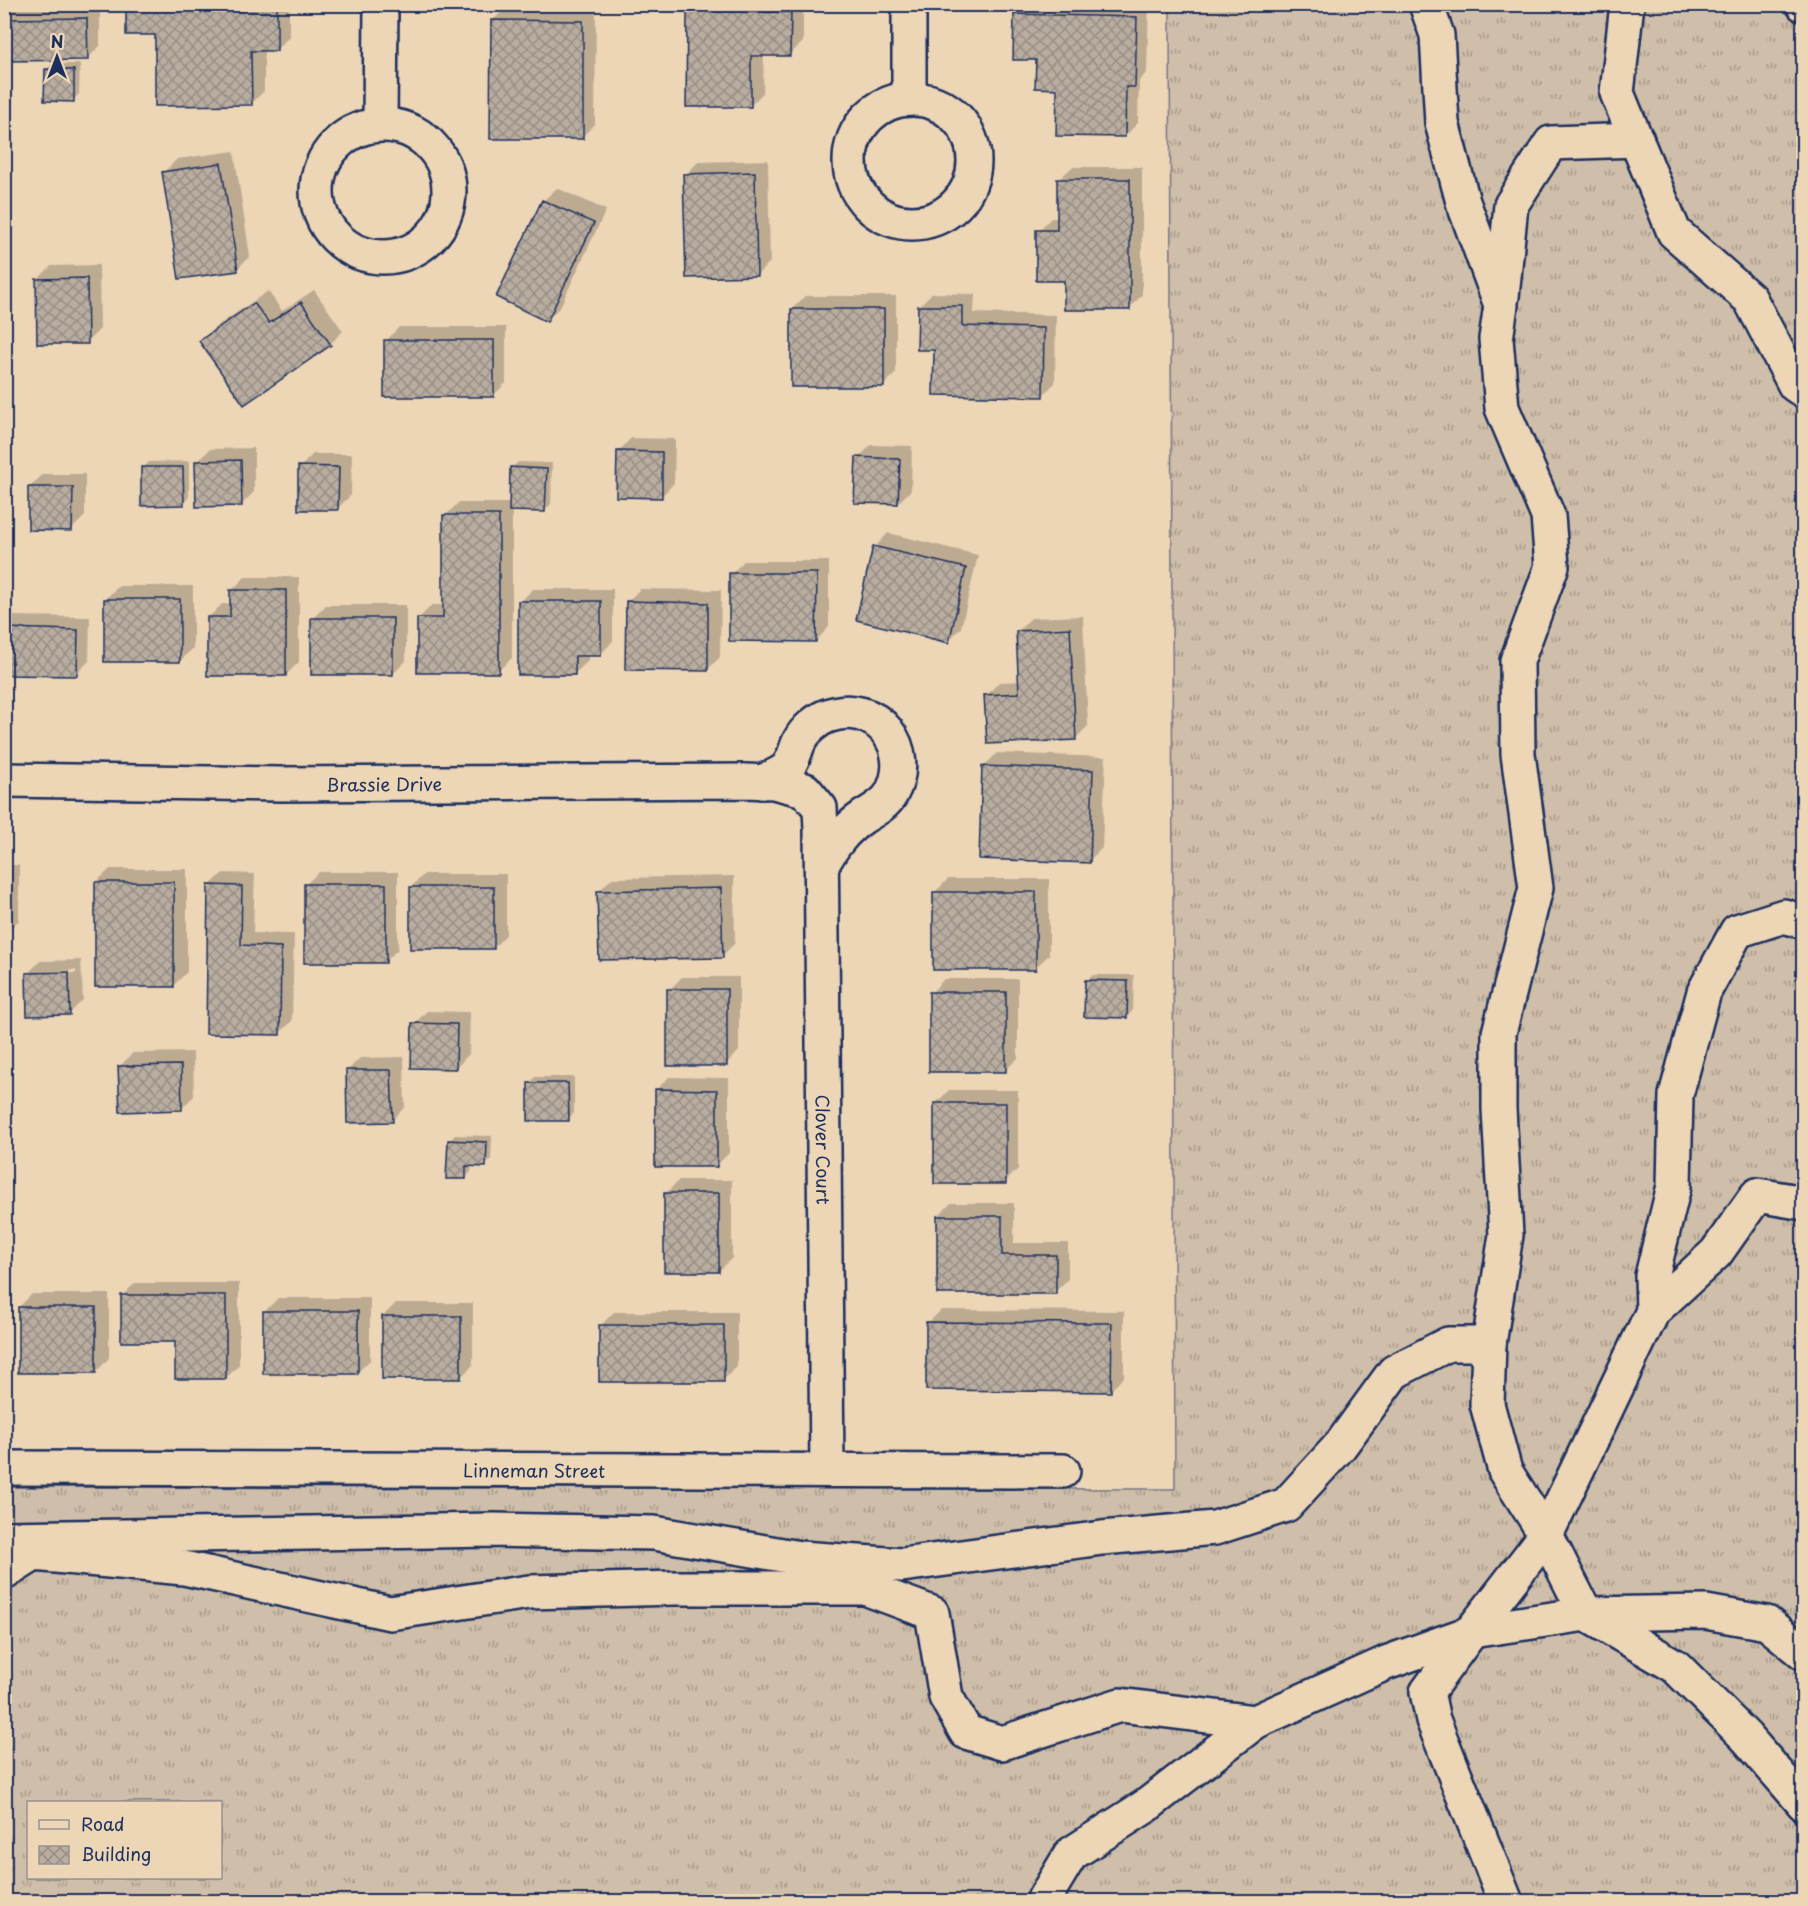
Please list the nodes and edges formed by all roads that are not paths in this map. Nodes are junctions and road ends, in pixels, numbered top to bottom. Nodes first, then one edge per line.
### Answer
1 (381, 4) edge
2 (909, 4) edge
3 (1426, 4) edge
4 (1627, 4) edge
5 (909, 99) dead end
6 (380, 124) junction
7 (1637, 140) junction
8 (1501, 305) junction
9 (1803, 391) edge
10 (4, 780) edge
11 (762, 782) junction
12 (821, 829) joint
13 (822, 865) junction
14 (1803, 922) edge
15 (1803, 1203) edge
16 (1653, 1311) junction
17 (1489, 1344) junction
18 (4, 1468) edge
19 (827, 1470) junction
20 (1063, 1470) dead end
21 (1546, 1535) junction
22 (4, 1538) edge
23 (4, 1574) edge
24 (1586, 1614) junction
25 (1470, 1632) junction
26 (1803, 1653) edge
27 (1255, 1722) junction
28 (1803, 1804) edge
29 (1044, 1902) edge
30 (1506, 1902) edge

1 - 6 street
2 - 5 street
3 - 8 street
4 - 7 street
6 - 6 street
7 - 8 street
7 - 9 street
8 - 17 street
10 - 11 street, Brassie Drive
11 - 12 street, Brassie Drive
11 - 13 street
12 - 13 street, Clover Court
13 - 19 street, Clover Court
14 - 16 street
15 - 16 street
16 - 21 street
17 - 21 street
17 - 22 street
18 - 19 street, Linneman Street
19 - 20 street, Linneman Street
21 - 24 street
21 - 25 street
23 - 27 street
24 - 25 street
24 - 26 street
24 - 28 street
25 - 27 street
25 - 30 street
27 - 29 street

